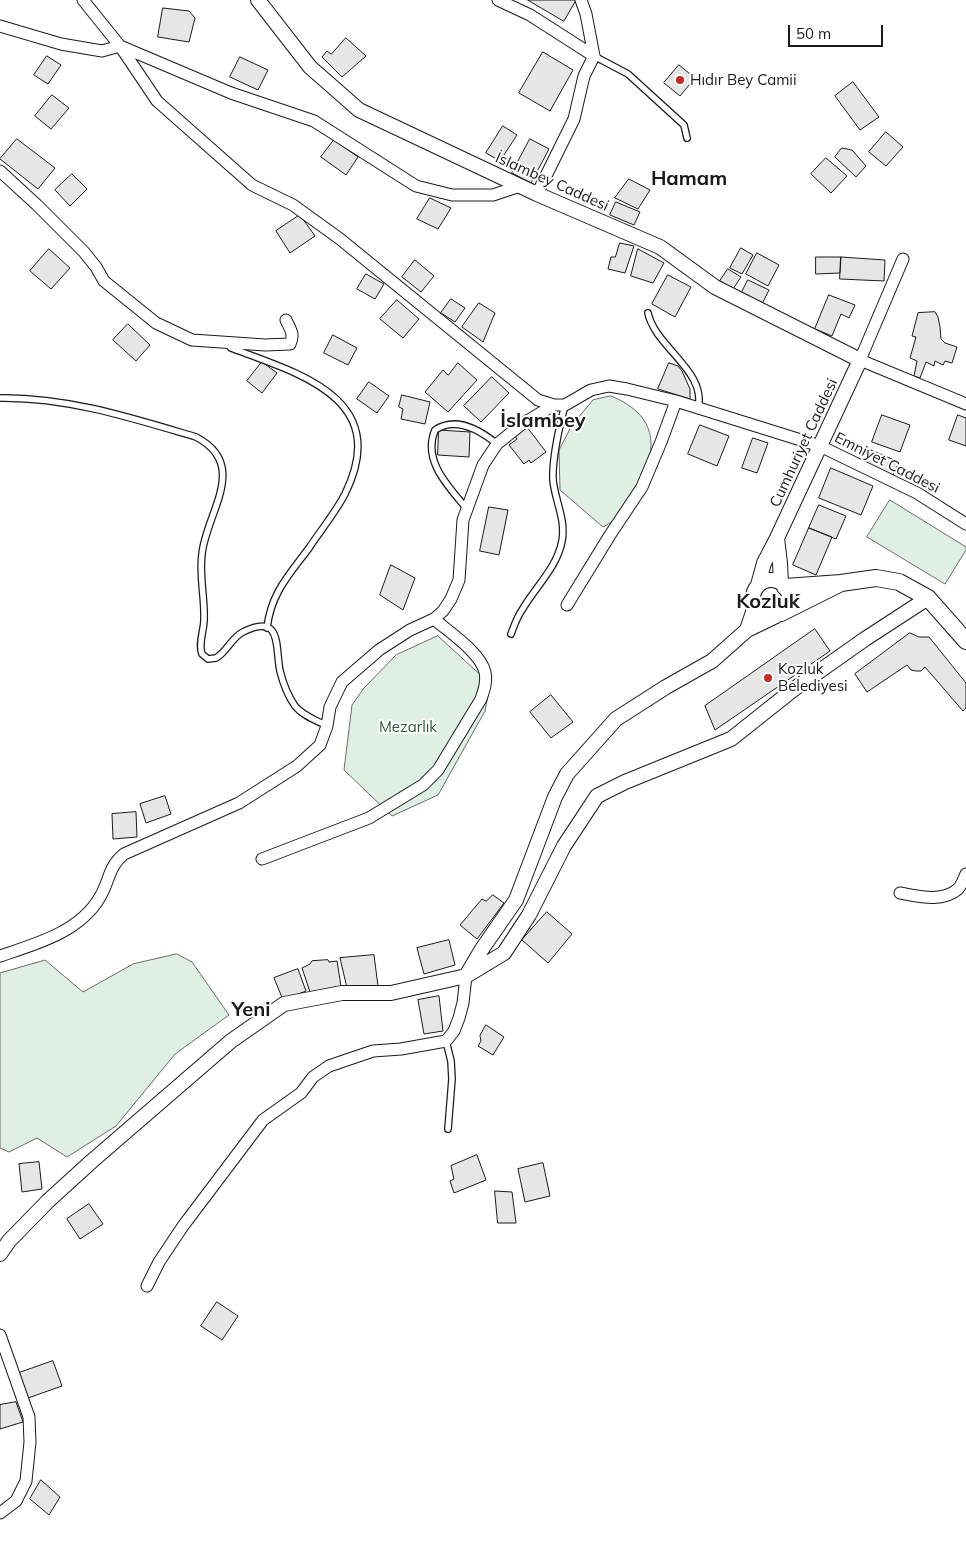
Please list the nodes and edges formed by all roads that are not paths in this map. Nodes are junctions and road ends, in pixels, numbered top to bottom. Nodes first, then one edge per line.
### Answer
1 (82, 0) edge
2 (258, 0) edge
3 (498, 0) edge
4 (581, 0) edge
5 (0, 26) edge
6 (120, 46) junction
7 (594, 56) junction
8 (687, 138) dead end
9 (0, 171) edge
10 (520, 186) junction
11 (537, 194) junction
12 (903, 259) dead end
13 (648, 313) dead end
14 (286, 320) dead end
15 (228, 343) junction
16 (860, 360) junction
17 (0, 398) edge
18 (676, 401) junction
19 (559, 404) junction
20 (966, 404) edge
21 (698, 408) junction
22 (497, 444) junction
23 (820, 446) junction
24 (467, 509) junction
25 (966, 524) edge
26 (777, 538) junction
27 (841, 583) junction
28 (758, 585) junction
29 (783, 585) junction
30 (928, 598) junction
31 (753, 602) junction
32 (567, 605) dead end
33 (779, 614) junction
34 (434, 619) junction
35 (267, 628) junction
36 (747, 630) junction
37 (511, 634) dead end
38 (966, 641) edge
39 (327, 726) junction
40 (262, 859) dead end
41 (966, 874) edge
42 (900, 893) dead end
43 (0, 956) edge
44 (466, 976) junction
45 (446, 1041) junction
46 (448, 1129) dead end
47 (9, 1241) junction
48 (0, 1254) edge
49 (0, 1263) edge
50 (147, 1286) dead end
51 (0, 1335) edge
52 (0, 1514) edge

1 - 6 street
2 - 10 street, İslambey Caddesi
3 - 7 street
4 - 7 street
5 - 6 street
6 - 10 street
6 - 19 street
7 - 8 lane
7 - 11 street
9 - 15 street
10 - 11 street, İslambey Caddesi
11 - 16 street, İslambey Caddesi
12 - 16 street
13 - 21 lane
14 - 15 street
15 - 35 lane
16 - 20 street
16 - 23 street, Cumhuriyet Caddesi
17 - 35 lane
18 - 19 street, Emniyet Caddesi
18 - 21 street, Emniyet Caddesi
18 - 32 street
19 - 22 street, Emniyet Caddesi
19 - 37 lane
21 - 23 street, Emniyet Caddesi
22 - 24 street, Emniyet Caddesi
22 - 24 lane
23 - 25 street, Emniyet Caddesi
23 - 26 street, Cumhuriyet Caddesi
24 - 34 street, Emniyet Caddesi
26 - 28 street, Cumhuriyet Caddesi
26 - 29 street
27 - 29 main road
27 - 30 main road
27 - 33 main road
28 - 29 street
28 - 31 street
29 - 33 street
30 - 38 main road
30 - 44 street
31 - 33 street
31 - 36 street
33 - 36 street
34 - 39 street
34 - 40 street
35 - 39 lane
36 - 44 street
39 - 43 street
41 - 42 street
44 - 45 street
44 - 47 street
45 - 46 lane
45 - 50 street
47 - 48 street
47 - 49 street
51 - 52 street

